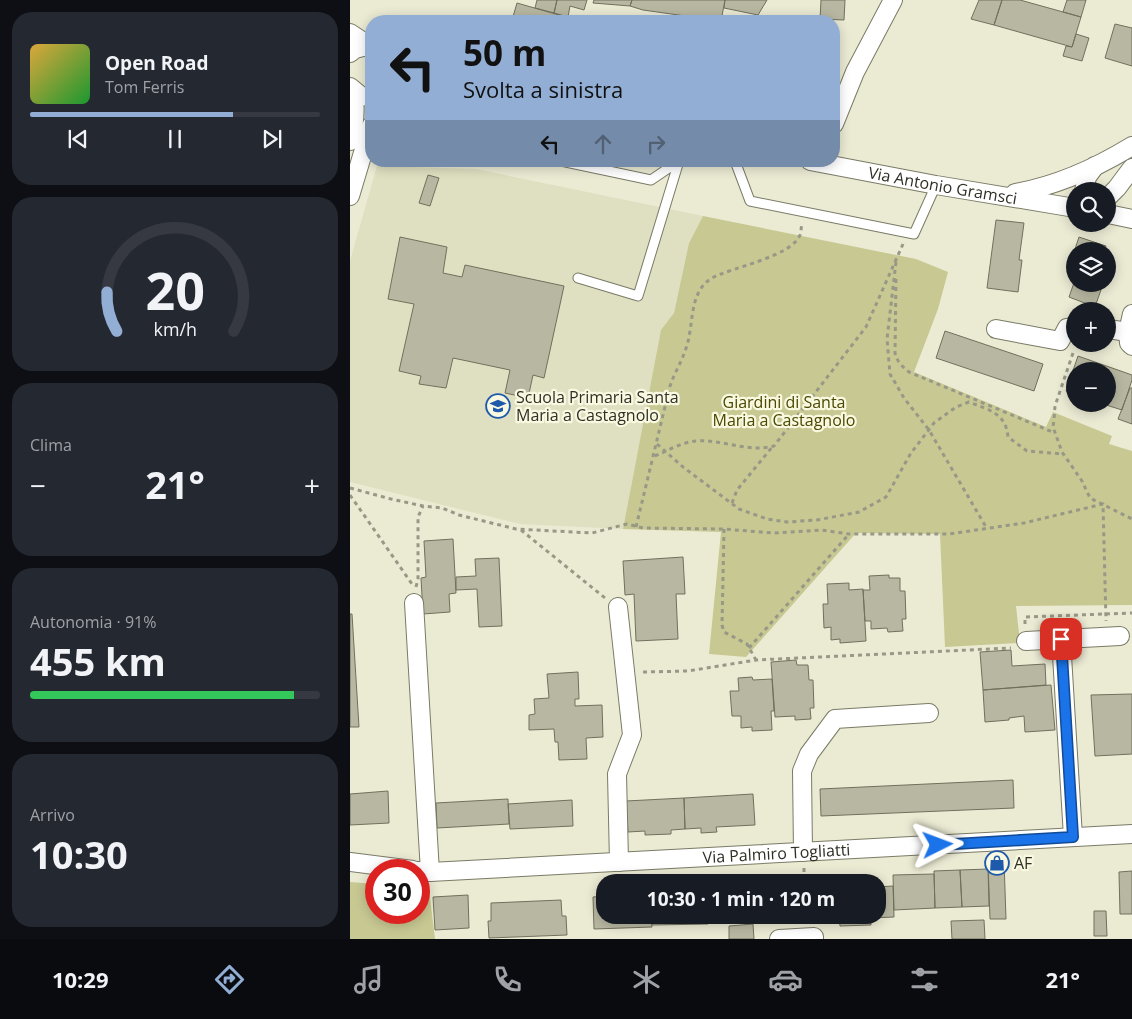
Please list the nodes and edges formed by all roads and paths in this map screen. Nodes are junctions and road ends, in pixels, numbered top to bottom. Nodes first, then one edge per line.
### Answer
1 (893, 0) edge
2 (350, 33) edge
3 (365, 42) edge
4 (365, 46) edge
5 (350, 53) edge
6 (351, 90) edge
7 (365, 96) edge
8 (840, 109) edge
9 (350, 141) edge
10 (365, 146) edge
11 (1132, 146) edge
12 (1095, 166) junction
13 (589, 167) edge
14 (670, 167) edge
15 (677, 167) edge
16 (737, 167) edge
17 (840, 167) edge
18 (1132, 168) edge
19 (1086, 182) edge
20 (936, 185) junction
21 (1116, 189) edge
22 (350, 196) edge
23 (999, 196) junction
24 (1066, 207) edge
25 (804, 211) junction
26 (1116, 216) edge
27 (1132, 219) edge
28 (908, 233) junction
29 (896, 258) junction
30 (578, 278) dead end
31 (1132, 314) edge
32 (996, 329) dead end
33 (1066, 330) edge
34 (1116, 333) edge
35 (1130, 339) edge
36 (1074, 353) dead end
37 (929, 430) junction
38 (1055, 434) junction
39 (657, 444) junction
40 (774, 446) junction
41 (666, 451) junction
42 (1063, 454) junction
43 (654, 456) junction
44 (350, 488) edge
45 (350, 495) edge
46 (732, 503) junction
47 (1103, 504) junction
48 (423, 506) junction
49 (1132, 520) edge
50 (636, 527) junction
51 (986, 527) dead end
52 (520, 529) junction
53 (724, 529) junction
54 (849, 534) junction
55 (414, 600) junction
56 (618, 607) joint
57 (1132, 613) edge
58 (1106, 614) junction
59 (1113, 636) joint
60 (1061, 639) junction
61 (1026, 641) junction
62 (749, 648) junction
63 (756, 660) junction
64 (625, 673) junction
65 (929, 714) dead end
66 (1132, 834) edge
67 (1073, 837) junction
68 (803, 852) junction
69 (420, 859) edge
70 (350, 862) edge
71 (619, 862) junction
72 (365, 864) edge
73 (430, 871) edge
74 (778, 939) edge
75 (814, 939) edge

1 - 8 street
2 - 3 street
4 - 5 street
6 - 7 street
6 - 9 street
10 - 22 street
11 - 12 street
12 - 19 street
12 - 23 street
13 - 14 lane
15 - 30 lane
16 - 25 lane
17 - 20 street, Via Antonio Gramsci
18 - 21 street
20 - 23 street, Via Antonio Gramsci
20 - 28 lane
23 - 24 street, Via Antonio Gramsci
25 - 28 lane
25 - 39 path
26 - 27 street
28 - 29 path
29 - 37 path
29 - 38 path
29 - 40 path
31 - 35 street
32 - 33 street
34 - 35 street
36 - 38 path
37 - 42 path
37 - 46 path
37 - 51 path
38 - 42 path
39 - 41 path
39 - 43 path
40 - 41 path
40 - 46 path
41 - 43 path
41 - 46 path
42 - 47 path
43 - 50 path
44 - 48 path
45 - 55 path
47 - 49 path
47 - 54 path
47 - 58 path
48 - 52 path
48 - 55 path
50 - 52 path
50 - 53 path
52 - 56 path
53 - 54 path
53 - 62 path
54 - 62 path
55 - 69 street
56 - 64 street
57 - 58 path
58 - 59 path
58 - 61 path
59 - 60 street
60 - 61 street
60 - 67 street
61 - 63 path
62 - 63 path
63 - 64 path
64 - 71 street
65 - 68 street
66 - 67 street, Via Palmiro Togliatti
67 - 68 street, Via Palmiro Togliatti
68 - 71 street, Via Palmiro Togliatti
70 - 72 street, Via Palmiro Togliatti
71 - 73 street, Via Palmiro Togliatti
74 - 75 street

